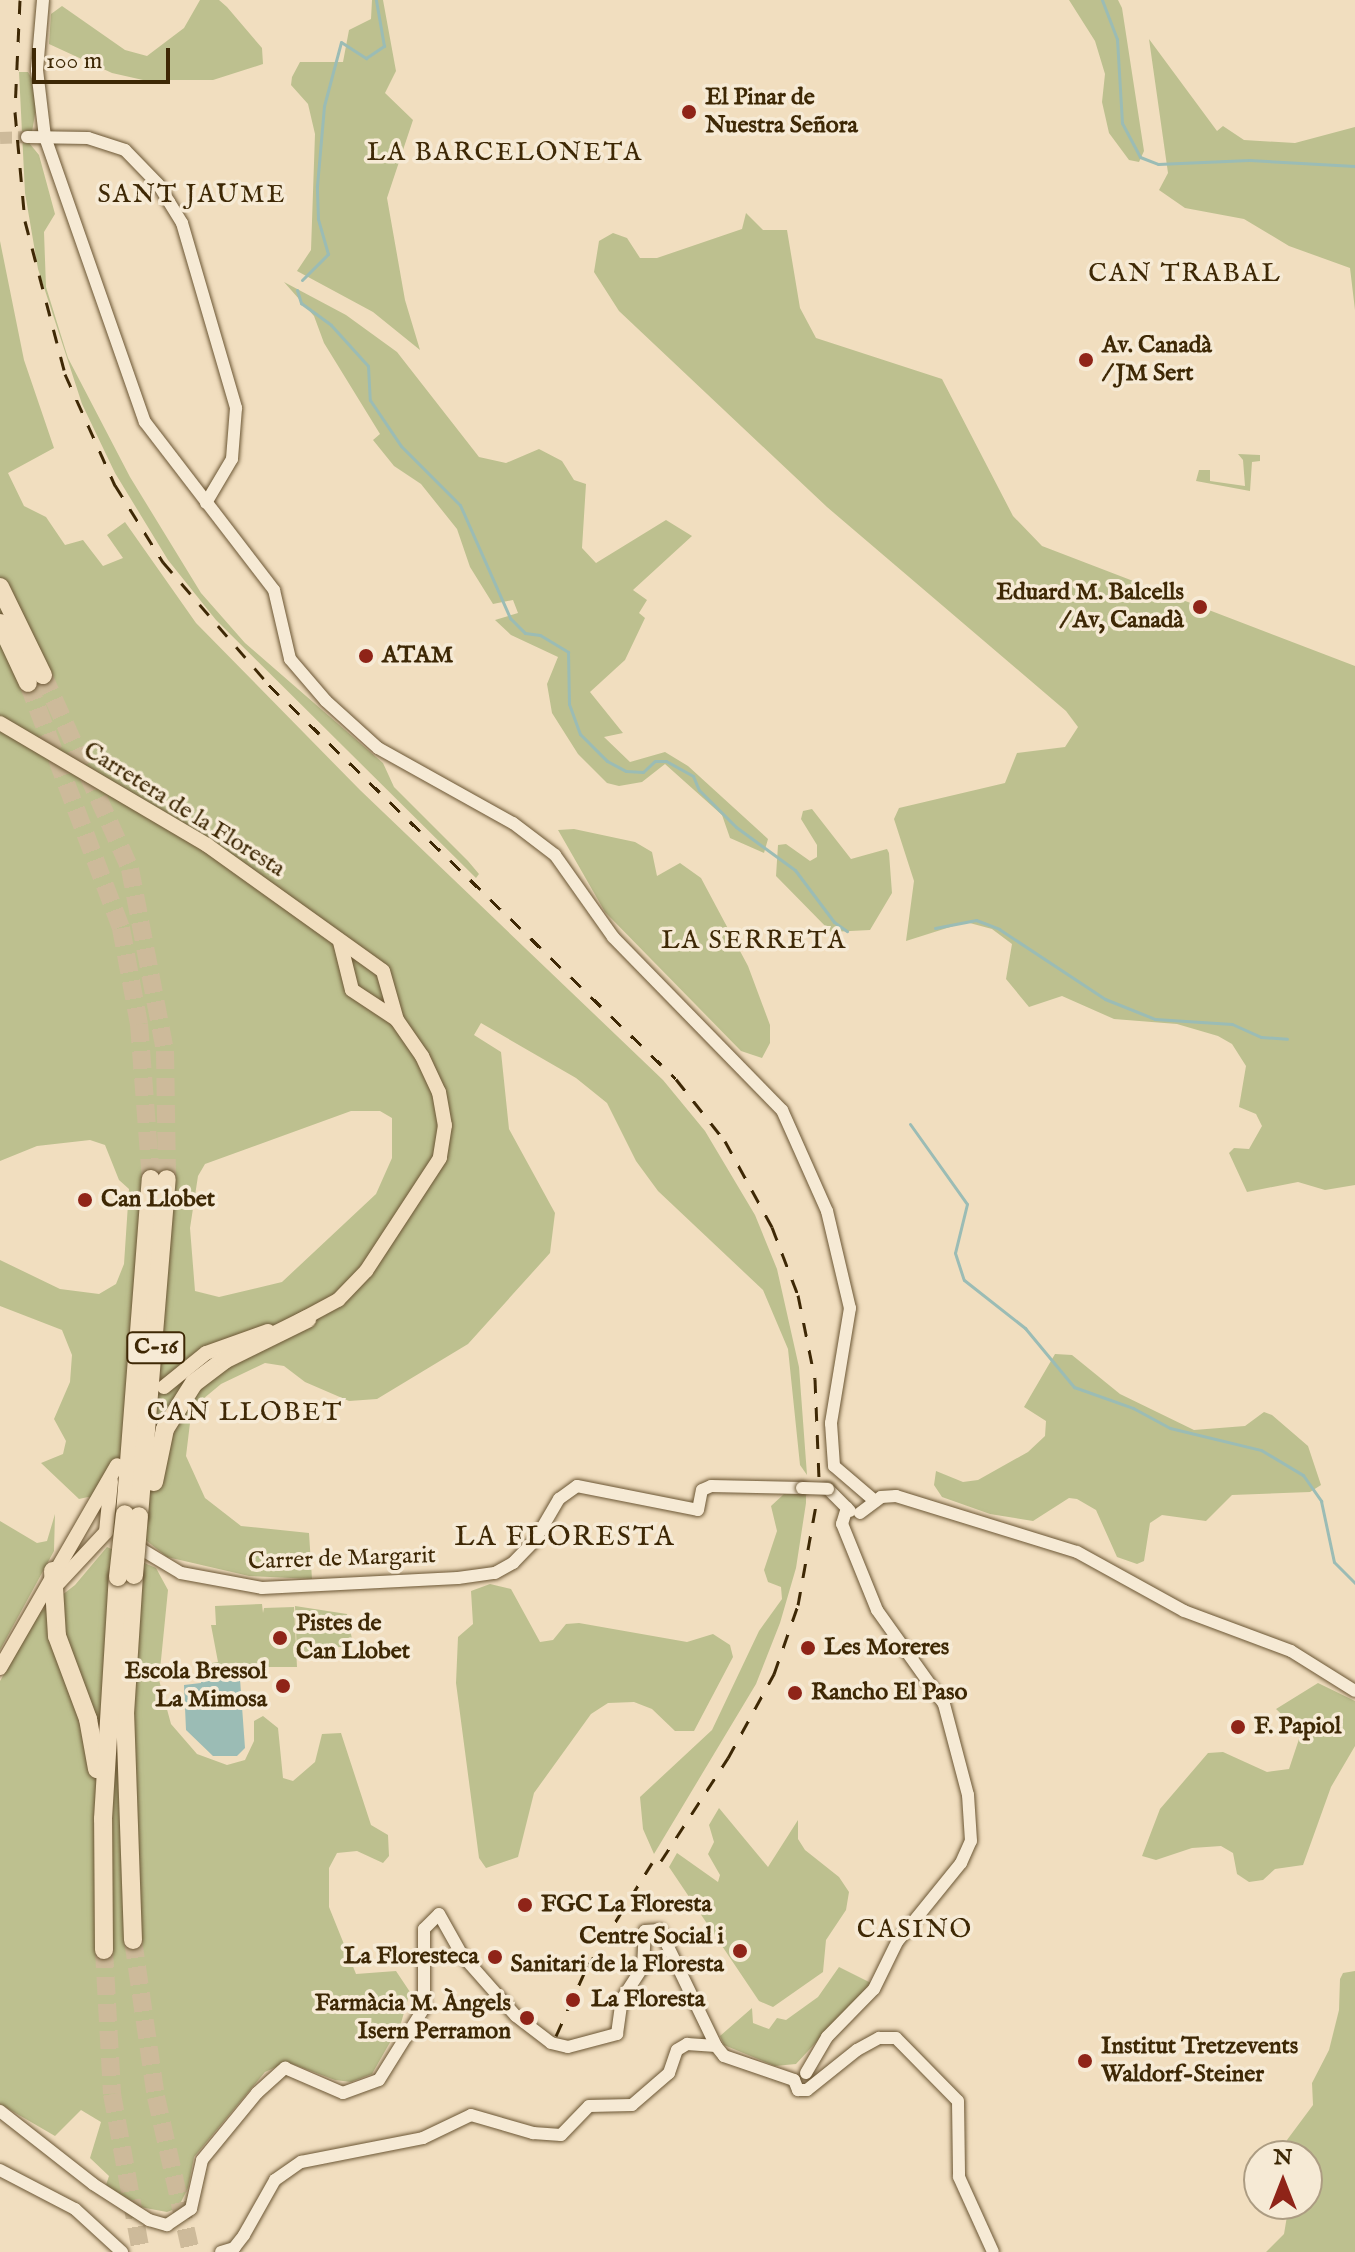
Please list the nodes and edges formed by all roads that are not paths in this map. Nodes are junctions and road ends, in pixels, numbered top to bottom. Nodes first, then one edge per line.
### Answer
1 (43, 0) edge
2 (27, 137) tunnel mouth
3 (45, 137) junction
4 (206, 503) junction
5 (0, 587) edge
6 (0, 623) edge
7 (0, 723) edge
8 (340, 942) junction
9 (371, 962) junction
10 (349, 975) junction
11 (384, 984) junction
12 (366, 997) junction
13 (397, 1020) junction
14 (159, 1179) tunnel mouth
15 (307, 1319) junction
16 (164, 1387) dead end
17 (880, 1498) junction
18 (847, 1508) junction
19 (860, 1513) junction
20 (87, 1514) junction
21 (137, 1516) junction
22 (80, 1529) junction
23 (103, 1531) junction
24 (854, 1548) junction
25 (131, 1576) junction
26 (53, 1580) junction
27 (0, 1668) edge
28 (1355, 1691) edge
29 (103, 1819) junction
30 (133, 1940) tunnel mouth
31 (104, 1950) tunnel mouth
32 (716, 2046) junction
33 (809, 2079) junction
34 (0, 2111) edge
35 (0, 2170) edge
36 (122, 2252) edge
37 (221, 2252) edge
38 (993, 2252) edge

1 - 3 street
2 - 3 street
3 - 4 street
3 - 4 street
4 - 17 street
5 - 6 highway
7 - 8 main road, Carretera de la Floresta
8 - 9 main road, Carretera de la Floresta
8 - 10 main road
9 - 10 main road
9 - 11 main road
10 - 12 main road
11 - 12 main road
11 - 13 main road
12 - 13 main road
13 - 15 main road
14 - 21 highway, C-16
15 - 16 main road
15 - 21 highway
17 - 19 street
17 - 28 street
18 - 19 street
18 - 23 street, Carrer de Margarit, bridge
18 - 24 street
19 - 24 street
20 - 22 main road
20 - 23 main road
20 - 23 main road
21 - 25 highway
22 - 23 main road
22 - 26 main road
23 - 26 main road
24 - 33 street
25 - 29 highway
25 - 30 highway
26 - 27 main road
26 - 29 highway
29 - 31 highway
32 - 33 street
32 - 34 street
32 - 37 street
33 - 38 street
35 - 36 street

